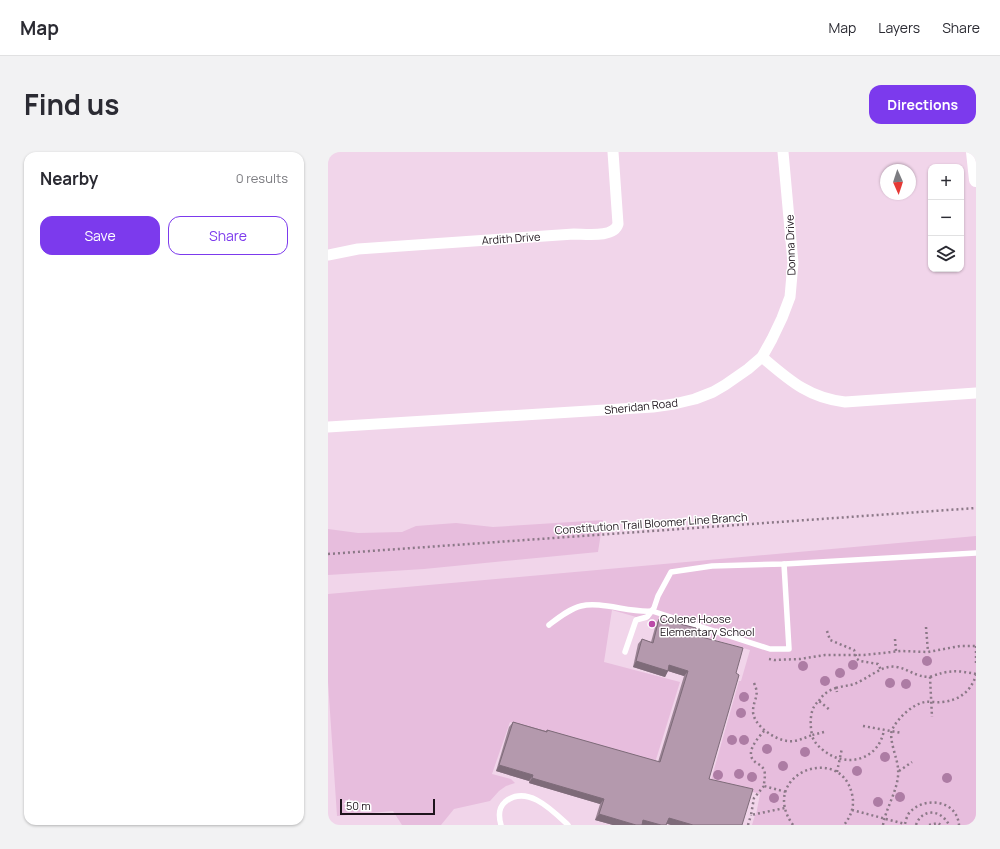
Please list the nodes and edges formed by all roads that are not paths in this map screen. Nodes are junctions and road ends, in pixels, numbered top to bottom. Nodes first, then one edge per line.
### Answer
1 (613, 152) edge
2 (783, 152) edge
3 (973, 152) edge
4 (976, 180) edge
5 (328, 255) edge
6 (762, 357) junction
7 (976, 393) edge
8 (328, 427) edge
9 (976, 553) edge
10 (784, 564) junction
11 (652, 612) junction
12 (549, 625) dead end
13 (625, 652) dead end
14 (501, 825) edge
15 (568, 825) edge

1 - 5 street, Ardith Drive
2 - 6 street, Donna Drive
3 - 4 street
6 - 7 street
6 - 8 street, Sheridan Road
9 - 10 lane
10 - 11 lane
10 - 11 lane
11 - 12 lane
11 - 13 lane
14 - 15 lane

